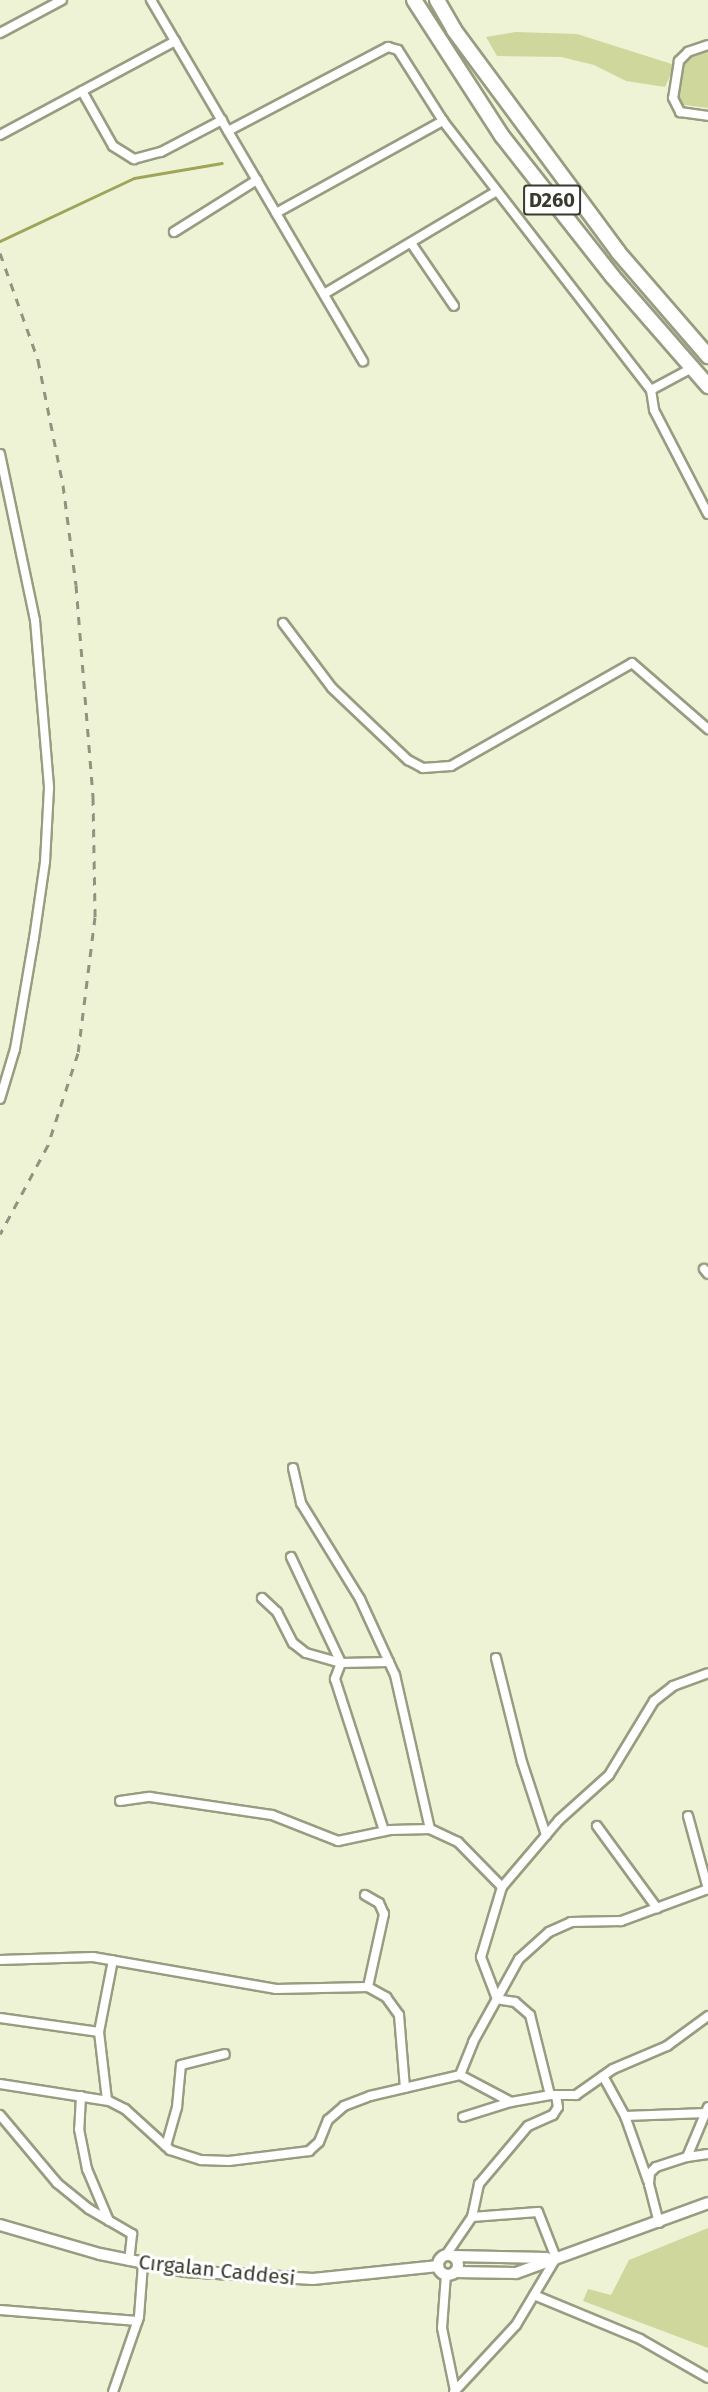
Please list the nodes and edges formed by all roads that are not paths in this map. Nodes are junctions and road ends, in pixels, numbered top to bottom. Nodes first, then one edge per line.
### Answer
1 (62, 0) edge
2 (151, 0) edge
3 (414, 0) edge
4 (437, 0) edge
5 (0, 33) edge
6 (175, 41) junction
7 (708, 45) edge
8 (82, 91) junction
9 (708, 116) edge
10 (222, 120) junction
11 (443, 121) junction
12 (228, 131) junction
13 (0, 135) edge
14 (257, 180) junction
15 (497, 191) junction
16 (276, 213) junction
17 (174, 232) dead end
18 (411, 243) junction
19 (324, 294) junction
20 (454, 306) dead end
21 (706, 352) edge
22 (363, 361) dead end
23 (692, 368) junction
24 (708, 387) edge
25 (651, 390) junction
26 (0, 454) edge
27 (708, 514) edge
28 (283, 623) dead end
29 (708, 729) edge
30 (0, 1099) edge
31 (293, 1468) dead end
32 (291, 1557) dead end
33 (262, 1598) dead end
34 (496, 1658) dead end
35 (389, 1662) junction
36 (341, 1663) junction
37 (708, 1673) edge
38 (120, 1801) dead end
39 (688, 1816) dead end
40 (597, 1826) dead end
41 (430, 1829) junction
42 (384, 1830) junction
43 (546, 1834) junction
44 (502, 1887) junction
45 (708, 1889) edge
46 (365, 1895) dead end
47 (657, 1908) junction
48 (0, 1960) edge
49 (113, 1960) junction
50 (368, 1987) junction
51 (497, 1999) junction
52 (708, 2016) edge
53 (0, 2018) edge
54 (99, 2032) junction
55 (225, 2054) dead end
56 (460, 2075) junction
57 (603, 2076) junction
58 (0, 2084) edge
59 (405, 2088) junction
60 (553, 2095) junction
61 (81, 2096) junction
62 (107, 2100) junction
63 (511, 2102) junction
64 (707, 2110) edge
65 (0, 2115) edge
66 (625, 2116) junction
67 (463, 2117) dead end
68 (166, 2146) junction
69 (708, 2154) edge
70 (687, 2157) junction
71 (648, 2181) junction
72 (708, 2203) edge
73 (472, 2217) junction
74 (109, 2221) junction
75 (659, 2223) junction
76 (0, 2225) edge
77 (450, 2256) junction
78 (556, 2258) junction
79 (129, 2261) junction
80 (143, 2264) junction
81 (446, 2271) junction
82 (534, 2295) junction
83 (0, 2310) edge
84 (138, 2321) junction
85 (708, 2378) edge
86 (455, 2391) edge
87 (113, 2392) edge

1 - 5 street
2 - 6 street
3 - 23 highway, D260
4 - 21 highway, D260
6 - 8 street
6 - 10 street
7 - 9 street
8 - 10 street
8 - 13 street
10 - 12 street
11 - 12 street
11 - 15 street
11 - 16 street
12 - 14 street
14 - 16 street
14 - 17 street
15 - 18 street
15 - 25 street
16 - 19 street
18 - 19 street
18 - 20 street
19 - 22 street
23 - 24 highway, D260
23 - 25 street
25 - 27 street
26 - 30 street
28 - 29 street
31 - 35 street
32 - 36 street
33 - 36 street
34 - 43 street
35 - 36 street
35 - 41 street
36 - 42 street
37 - 43 street
38 - 42 street
39 - 45 street
40 - 47 street
41 - 42 street
41 - 44 street
43 - 44 street
44 - 51 street
45 - 47 street
46 - 50 street
47 - 51 street
48 - 49 street
49 - 50 street
49 - 54 street
50 - 59 street
51 - 56 street
51 - 60 street
52 - 57 street
53 - 54 street
54 - 62 street
55 - 68 street
56 - 59 street
56 - 63 street
57 - 60 street
57 - 66 street
58 - 61 street
59 - 68 street
60 - 63 street
60 - 73 street
61 - 62 street
61 - 74 street
62 - 68 street
63 - 67 street
64 - 66 street
64 - 70 street
65 - 74 street
66 - 71 street
69 - 70 street
70 - 71 street
71 - 75 street
72 - 75 street, Cırgalan Caddesi
73 - 77 street
73 - 78 street
74 - 79 street
75 - 78 street, Cırgalan Caddesi
76 - 79 street, Cırgalan Caddesi
77 - 78 street, Cırgalan Caddesi
77 - 81 street
77 - 81 street
78 - 81 street, Cırgalan Caddesi
78 - 82 street
79 - 80 street, Cırgalan Caddesi
80 - 81 street, Cırgalan Caddesi
80 - 84 street
81 - 86 street
82 - 85 street
82 - 86 street
83 - 84 street
84 - 87 street

